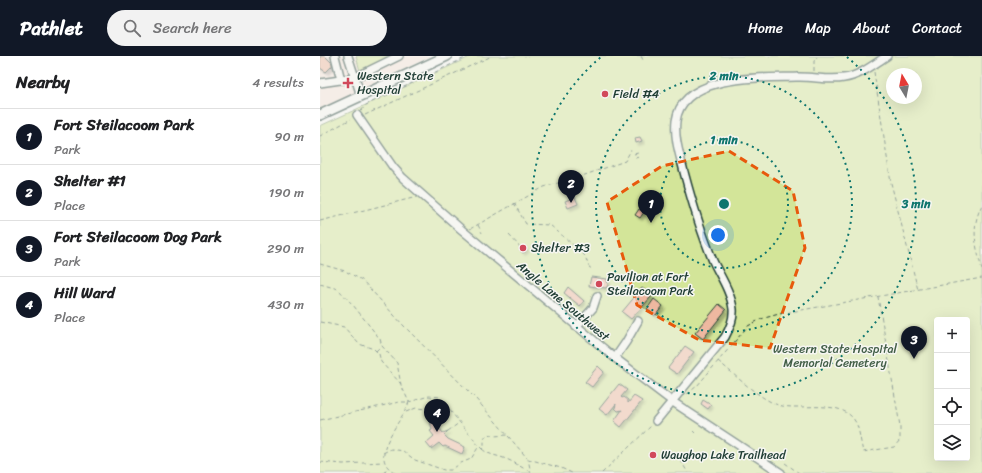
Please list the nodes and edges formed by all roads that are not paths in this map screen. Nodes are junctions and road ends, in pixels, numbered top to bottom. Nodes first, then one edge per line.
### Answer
1 (335, 56) edge
2 (348, 56) edge
3 (399, 56) edge
4 (447, 56) edge
5 (887, 56) edge
6 (354, 78) junction
7 (341, 80) junction
8 (320, 83) edge
9 (361, 96) junction
10 (320, 115) edge
11 (358, 116) road end
12 (597, 296) dead end
13 (638, 321) dead end
14 (576, 327) junction
15 (615, 358) junction
16 (674, 402) junction
17 (656, 421) road end
18 (781, 473) edge

1 - 7 street
2 - 6 street
3 - 6 street
4 - 9 main road
5 - 16 street
6 - 7 street
6 - 9 street
7 - 8 street
9 - 10 main road
11 - 14 street, Angle Lane Southwest
12 - 14 street
13 - 15 street
14 - 15 street, Angle Lane Southwest
15 - 16 street, Angle Lane Southwest
16 - 17 street
16 - 18 street, Angle Lane Southwest

